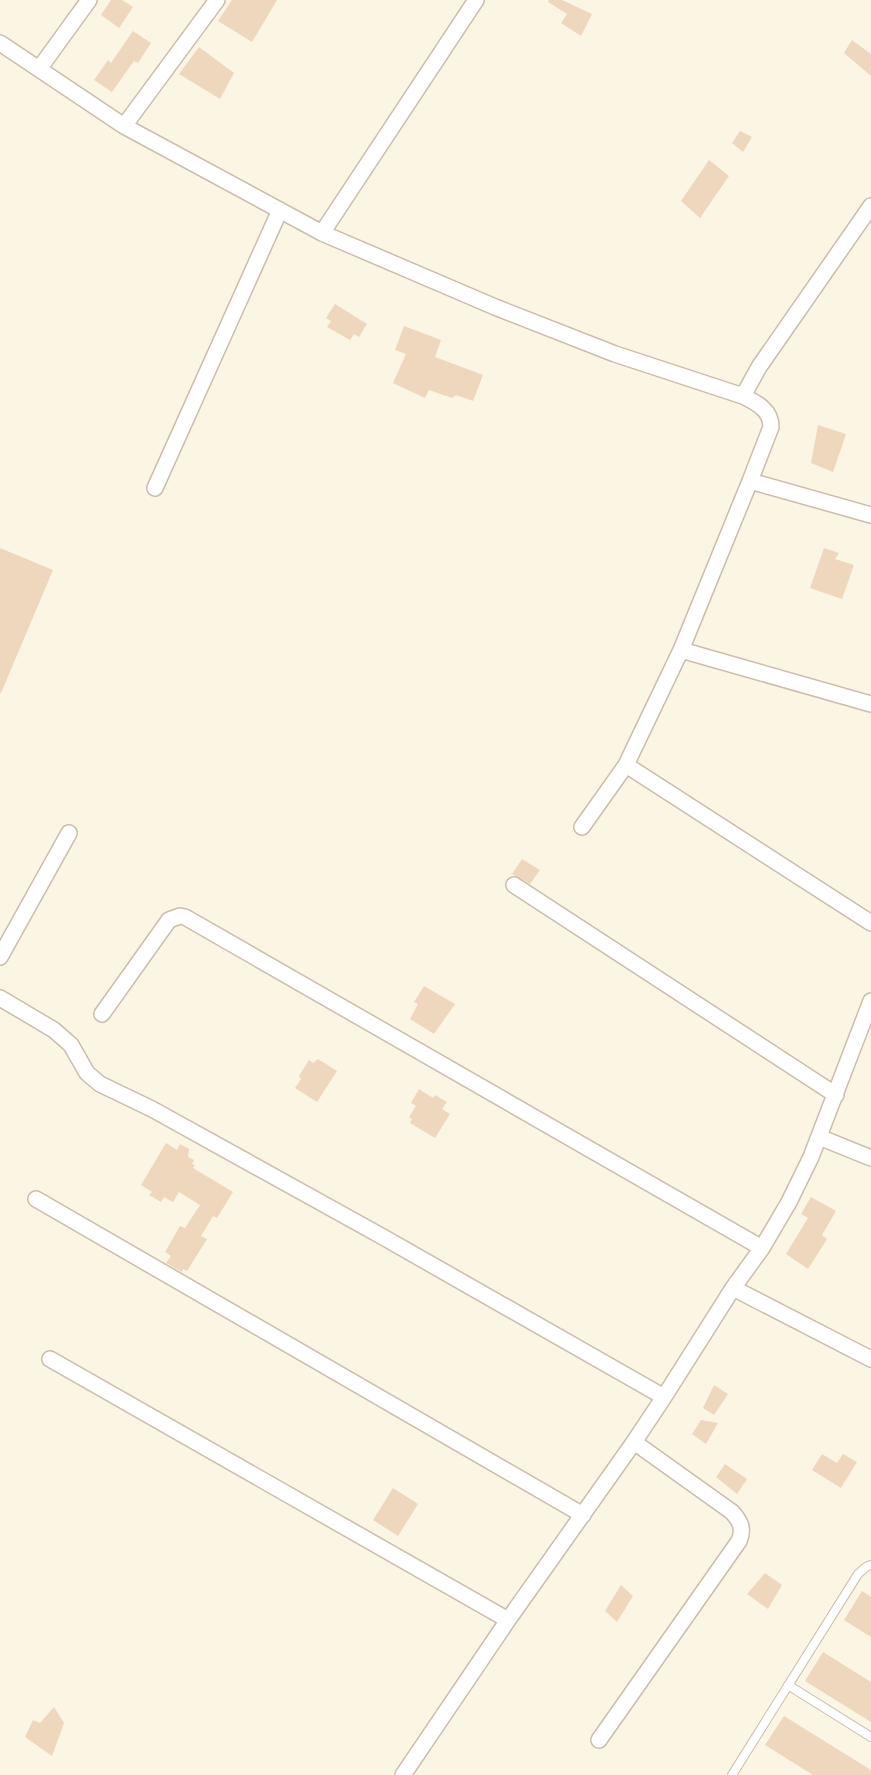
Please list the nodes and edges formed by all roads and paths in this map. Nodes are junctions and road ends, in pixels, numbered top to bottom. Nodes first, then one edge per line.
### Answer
1 (89, 0) edge
2 (217, 0) edge
3 (476, 0) edge
4 (0, 43) edge
5 (39, 69) junction
6 (124, 126) junction
7 (871, 206) edge
8 (280, 210) junction
9 (322, 233) junction
10 (743, 396) junction
11 (750, 481) junction
12 (155, 488) dead end
13 (871, 515) edge
14 (681, 650) junction
15 (871, 704) edge
16 (626, 765) junction
17 (582, 827) dead end
18 (69, 833) dead end
19 (514, 885) dead end
20 (871, 923) edge
21 (0, 957) edge
22 (0, 998) edge
23 (871, 1001) edge
24 (102, 1014) dead end
25 (865, 1035) edge
26 (836, 1095) junction
27 (819, 1137) junction
28 (871, 1158) edge
29 (36, 1200) dead end
30 (762, 1248) junction
31 (734, 1288) junction
32 (50, 1359) dead end
33 (871, 1359) edge
34 (664, 1397) junction
35 (634, 1442) junction
36 (583, 1515) junction
37 (871, 1565) edge
38 (508, 1620) junction
39 (788, 1685) junction
40 (871, 1737) edge
41 (599, 1740) dead end
42 (403, 1775) edge
43 (732, 1775) edge

1 - 5 street
2 - 6 street
3 - 9 street
4 - 5 street
5 - 6 street
6 - 8 street
7 - 10 street
8 - 9 street
8 - 12 street
9 - 10 street
10 - 11 street
11 - 13 street
11 - 14 street
14 - 15 street
14 - 16 street
16 - 17 street
16 - 20 street
18 - 21 street
19 - 26 street
22 - 34 street
23 - 25 street
24 - 30 street
25 - 26 street
26 - 27 street
27 - 28 street
27 - 30 street
29 - 36 street
30 - 31 street
31 - 33 street
31 - 34 street
32 - 38 street
34 - 35 street
35 - 36 street
35 - 41 street
36 - 38 street
37 - 39 lane
38 - 42 street
39 - 40 lane
39 - 43 lane

